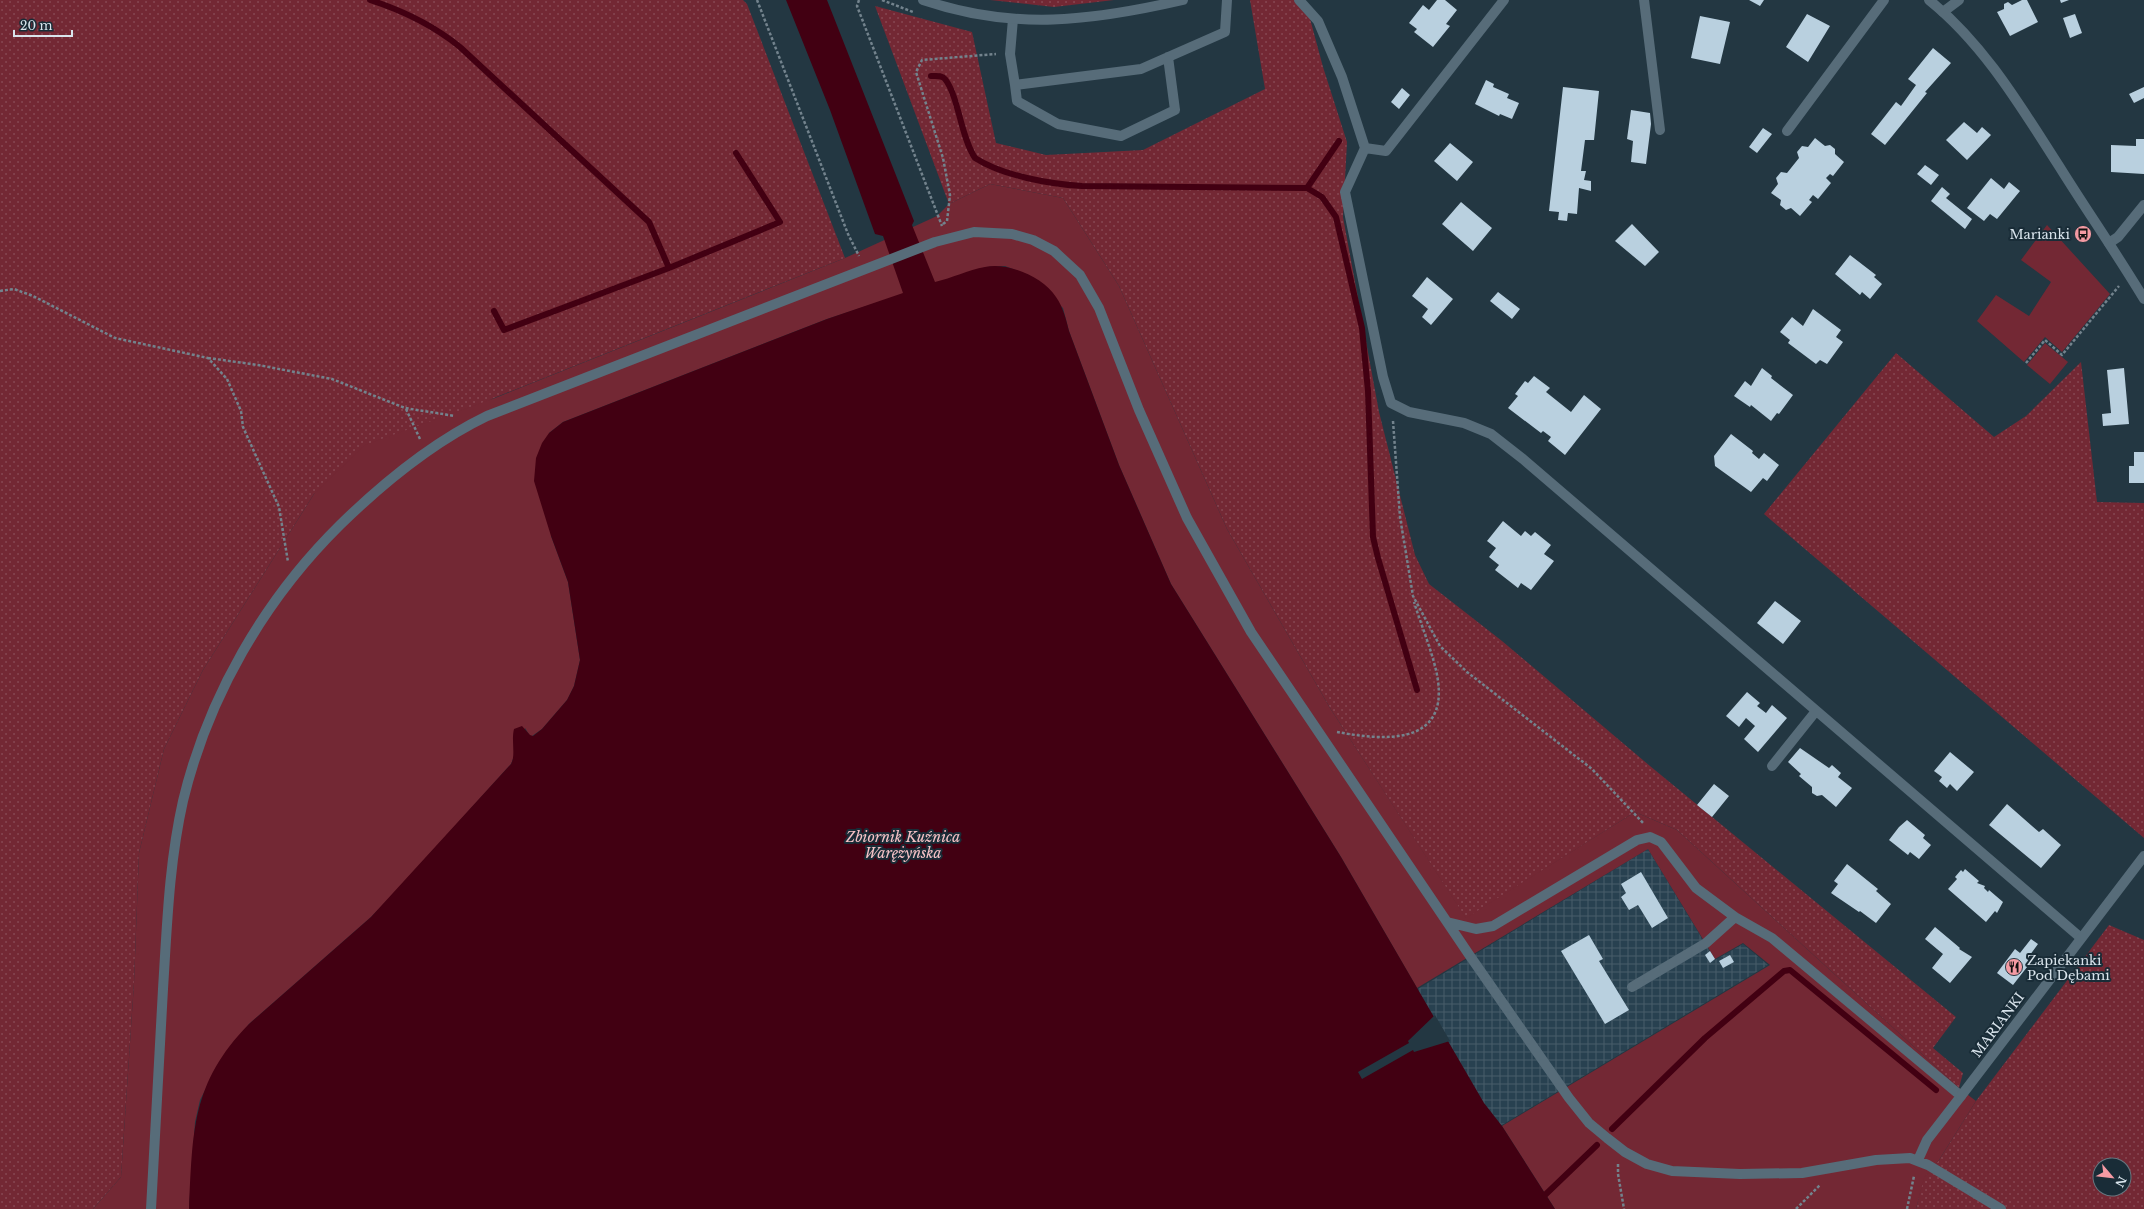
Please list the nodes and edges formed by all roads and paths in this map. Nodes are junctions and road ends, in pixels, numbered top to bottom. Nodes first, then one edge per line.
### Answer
1 (757, 0) edge
2 (859, 0) edge
3 (923, 0) edge
4 (1183, 0) edge
5 (1227, 0) edge
6 (1299, 0) edge
7 (1504, 0) edge
8 (1644, 0) edge
9 (1884, 0) edge
10 (1929, 0) edge
11 (1959, 0) edge
12 (1943, 12) junction
13 (1013, 19) junction
14 (1010, 54) junction
15 (1168, 57) junction
16 (1015, 85) junction
17 (1660, 130) dead end
18 (1787, 131) dead end
19 (1365, 148) junction
20 (2144, 205) edge
21 (942, 225) junction
22 (946, 238) junction
23 (2109, 243) junction
24 (866, 269) junction
25 (2119, 286) dead end
26 (0, 291) edge
27 (2144, 299) edge
28 (208, 358) junction
29 (2026, 363) dead end
30 (1391, 403) junction
31 (405, 408) junction
32 (471, 424) junction
33 (426, 454) junction
34 (290, 580) junction
35 (1412, 596) junction
36 (1816, 711) junction
37 (1315, 727) junction
38 (1772, 766) dead end
39 (1655, 839) junction
40 (2144, 856) edge
41 (1735, 917) junction
42 (1447, 922) junction
43 (2081, 938) junction
44 (1632, 987) dead end
45 (1961, 1096) junction
46 (1619, 1148) junction
47 (1918, 1160) junction
48 (1837, 1166) junction
49 (151, 1209) edge
50 (1624, 1209) edge
51 (1796, 1209) edge
52 (1907, 1209) edge
53 (2001, 1209) edge

1 - 24 path
2 - 21 path
3 - 13 street
4 - 13 street
5 - 15 street
6 - 19 street
7 - 19 street
8 - 17 street
9 - 18 street
10 - 12 street
11 - 12 street
12 - 23 street
13 - 14 street
14 - 16 street
14 - 21 path
15 - 16 street
15 - 16 street
19 - 30 street
20 - 23 street
21 - 22 path
22 - 24 street
22 - 37 street
23 - 27 street
24 - 32 street
25 - 29 path
26 - 28 path
28 - 31 path
28 - 34 path
30 - 35 path
30 - 36 street
31 - 32 path
31 - 33 path
32 - 33 street
33 - 34 street
34 - 49 street
35 - 37 path
35 - 39 path
36 - 38 street
36 - 43 street
37 - 42 street
39 - 41 street
39 - 42 street
40 - 43 street, MARIANKI
41 - 44 street
41 - 45 street
42 - 46 street
43 - 45 street, MARIANKI
45 - 47 street, MARIANKI
46 - 48 street
46 - 50 path
47 - 48 street
47 - 52 path
47 - 53 street
48 - 51 path

